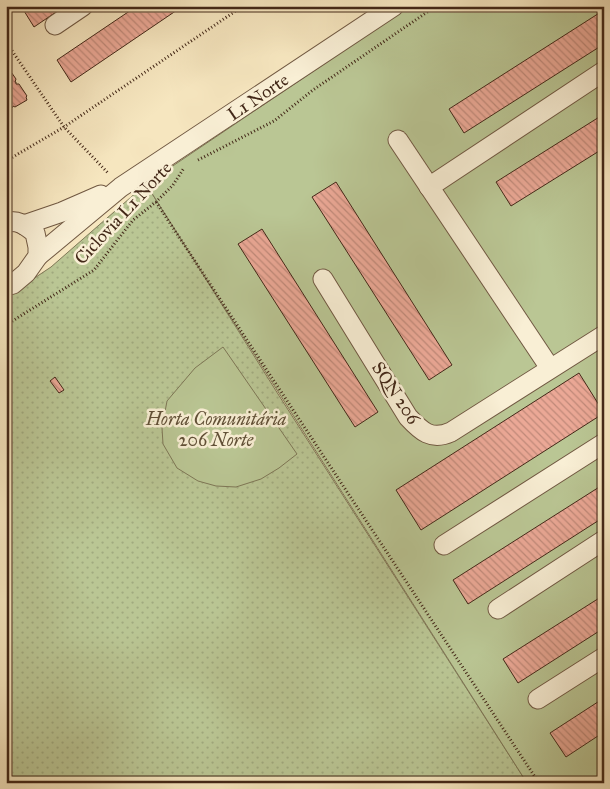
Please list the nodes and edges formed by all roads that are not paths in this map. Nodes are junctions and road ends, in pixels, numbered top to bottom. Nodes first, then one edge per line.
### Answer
1 (83, 6) edge
2 (394, 6) edge
3 (55, 25) dead end
4 (604, 71) edge
5 (398, 140) dead end
6 (121, 187) junction
7 (430, 187) junction
8 (13, 221) edge
9 (38, 256) junction
10 (323, 279) dead end
11 (6, 286) edge
12 (604, 335) edge
13 (550, 368) junction
14 (604, 443) edge
15 (604, 540) edge
16 (444, 545) dead end
17 (498, 609) dead end
18 (604, 657) edge
19 (538, 698) dead end

1 - 3 street
2 - 6 street, L1 Norte
4 - 7 street
5 - 7 street
6 - 8 street, L1 Norte
6 - 9 street, L1 Norte
7 - 13 street
8 - 9 street
9 - 11 street, L1 Norte
10 - 13 street, SQN 206
12 - 13 street, SQN 206
14 - 16 street
15 - 17 street
18 - 19 street

